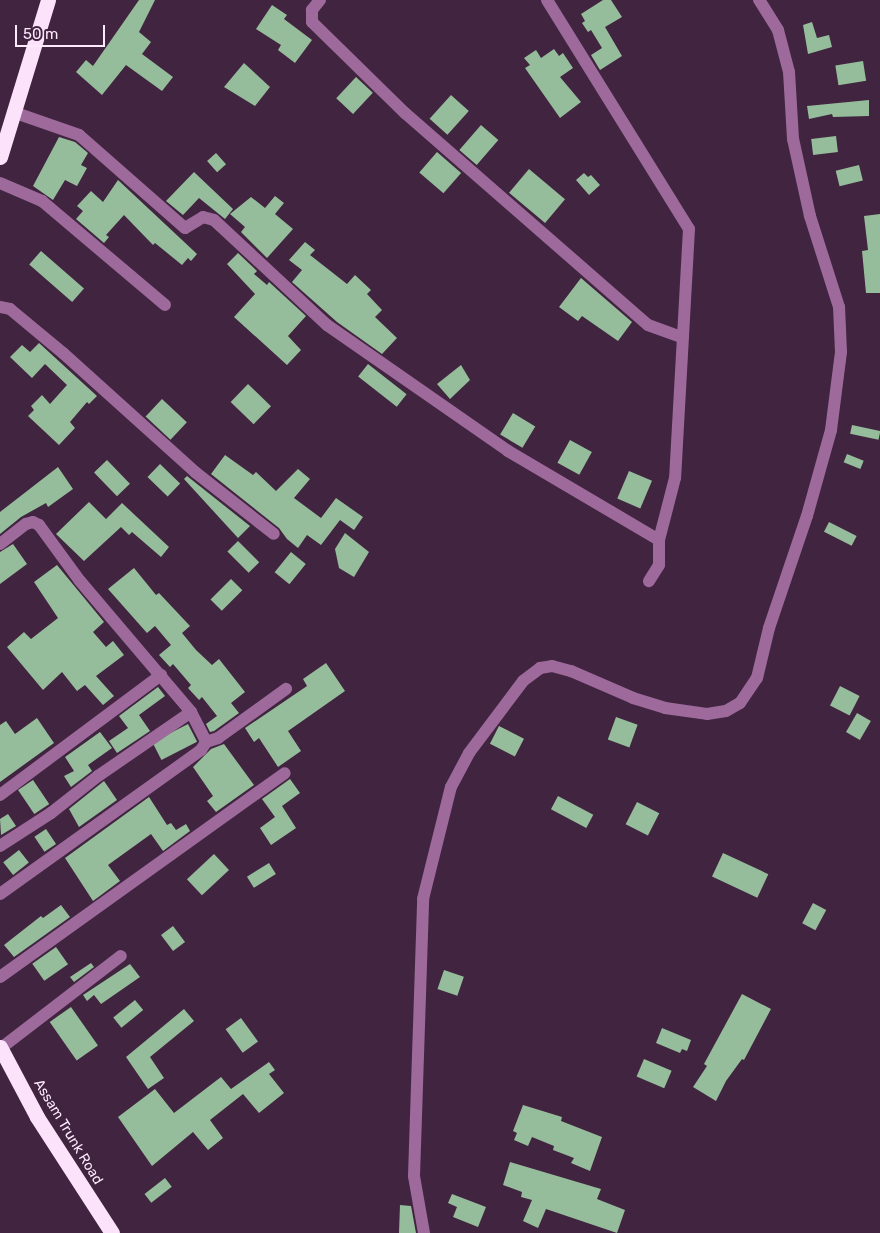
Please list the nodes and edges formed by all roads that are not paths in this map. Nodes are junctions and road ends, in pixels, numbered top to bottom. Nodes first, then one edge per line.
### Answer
1 (48, 0) edge
2 (320, 0) edge
3 (547, 0) edge
4 (759, 0) edge
5 (13, 112) junction
6 (0, 157) edge
7 (0, 183) edge
8 (165, 305) dead end
9 (0, 307) edge
10 (683, 338) junction
11 (274, 534) dead end
12 (659, 540) junction
13 (0, 544) edge
14 (649, 581) dead end
15 (161, 675) junction
16 (286, 689) dead end
17 (191, 712) junction
18 (206, 742) junction
19 (285, 773) dead end
20 (0, 795) edge
21 (0, 846) edge
22 (0, 894) edge
23 (121, 956) dead end
24 (0, 977) edge
25 (0, 1047) edge
26 (112, 1233) edge
27 (424, 1233) edge

1 - 5 highway
2 - 10 street
3 - 10 street
4 - 27 street
5 - 6 highway
5 - 12 street
7 - 8 street
9 - 11 street
10 - 12 street
12 - 14 street
13 - 15 street
15 - 17 street
15 - 20 street
16 - 18 street
17 - 18 street
17 - 21 street
18 - 22 street
19 - 24 street
23 - 25 street
25 - 26 highway, Assam Trunk Road

